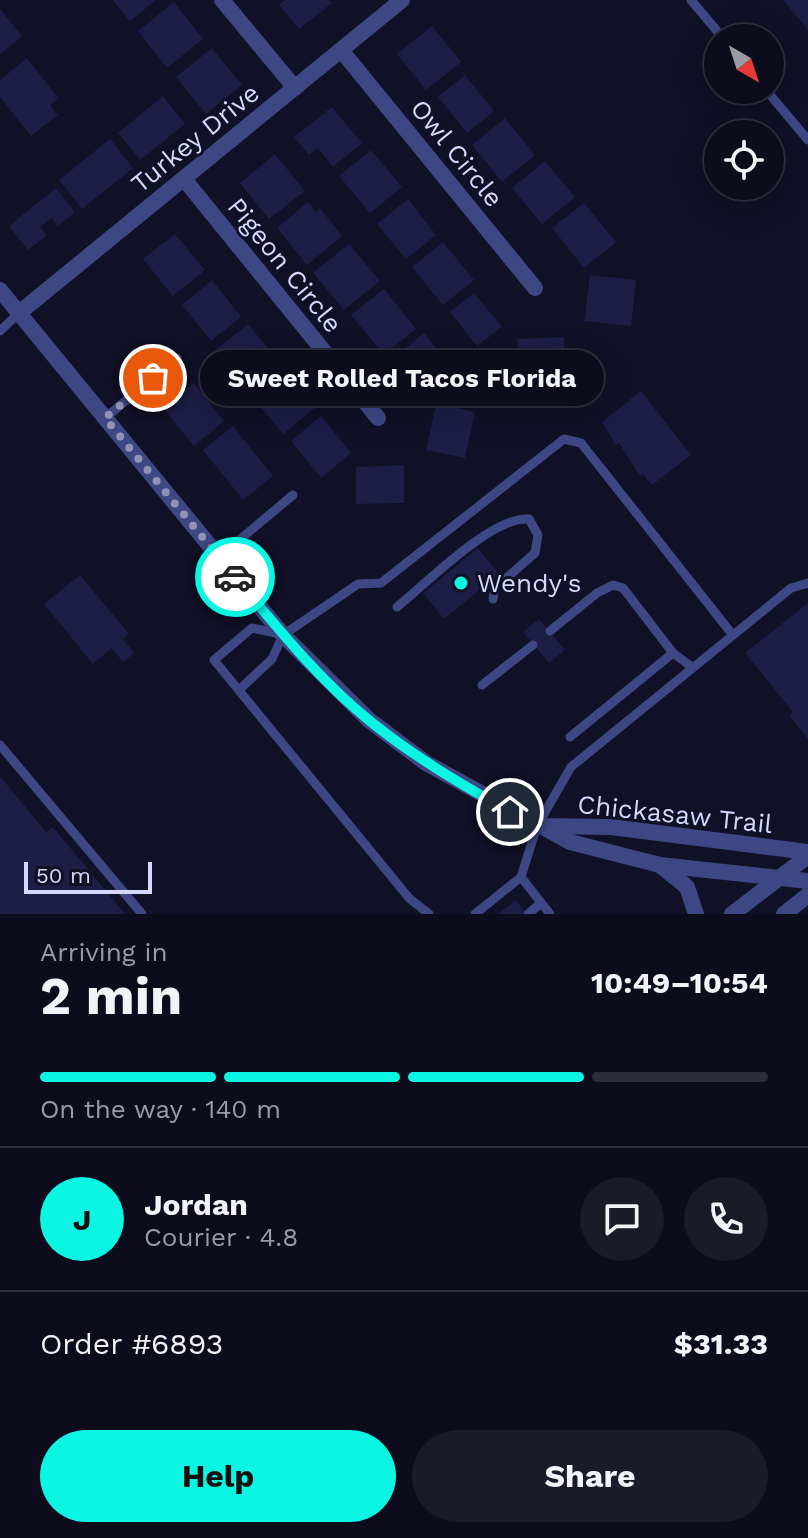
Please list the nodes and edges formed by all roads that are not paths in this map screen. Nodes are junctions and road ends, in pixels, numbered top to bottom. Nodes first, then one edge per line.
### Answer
1 (222, 0) edge
2 (402, 0) edge
3 (691, 0) edge
4 (711, 24) edge
5 (341, 50) junction
6 (295, 88) junction
7 (778, 104) edge
8 (808, 140) edge
9 (184, 179) junction
10 (535, 288) dead end
11 (0, 290) edge
12 (19, 313) junction
13 (0, 331) edge
14 (177, 358) dead end
15 (105, 418) junction
16 (378, 418) dead end
17 (293, 495) dead end
18 (219, 557) junction
19 (808, 583) edge
20 (493, 599) dead end
21 (397, 607) dead end
22 (550, 631) dead end
23 (732, 634) junction
24 (283, 635) junction
25 (533, 645) dead end
26 (673, 653) junction
27 (692, 667) junction
28 (482, 685) dead end
29 (239, 690) junction
30 (570, 737) dead end
31 (0, 745) edge
32 (537, 826) junction
33 (808, 854) edge
34 (660, 865) junction
35 (521, 877) junction
36 (779, 878) junction
37 (808, 881) edge
38 (808, 895) edge
39 (541, 903) junction
40 (142, 914) edge
41 (429, 914) edge
42 (475, 914) edge
43 (528, 914) edge
44 (550, 914) edge
45 (696, 914) edge
46 (732, 914) edge
47 (784, 914) edge

1 - 6 street
2 - 5 street, Turkey Drive
3 - 4 lane
5 - 6 street, Turkey Drive
5 - 10 street, Owl Circle
6 - 9 street, Turkey Drive
7 - 8 lane
9 - 12 street, Turkey Drive
9 - 16 street, Pigeon Circle
11 - 12 street, Chickasaw Trail
12 - 13 lane
12 - 15 street, Chickasaw Trail
14 - 15 lane
15 - 18 street, Chickasaw Trail
17 - 18 lane
18 - 24 street, Chickasaw Trail
19 - 23 lane
20 - 21 lane
22 - 26 lane
23 - 24 lane
23 - 27 lane
24 - 29 lane
24 - 29 lane
24 - 32 street, Chickasaw Trail
25 - 28 lane
26 - 27 lane
26 - 30 lane
27 - 32 lane
29 - 41 lane
31 - 40 lane
32 - 33 street, Chickasaw Trail
32 - 34 street, Chickasaw Trail
32 - 35 lane
33 - 36 street
34 - 36 street, Chickasaw Trail
34 - 45 street
35 - 39 lane
35 - 42 lane
36 - 37 street, Chickasaw Trail
36 - 46 street
38 - 47 street
39 - 43 lane
39 - 44 lane

